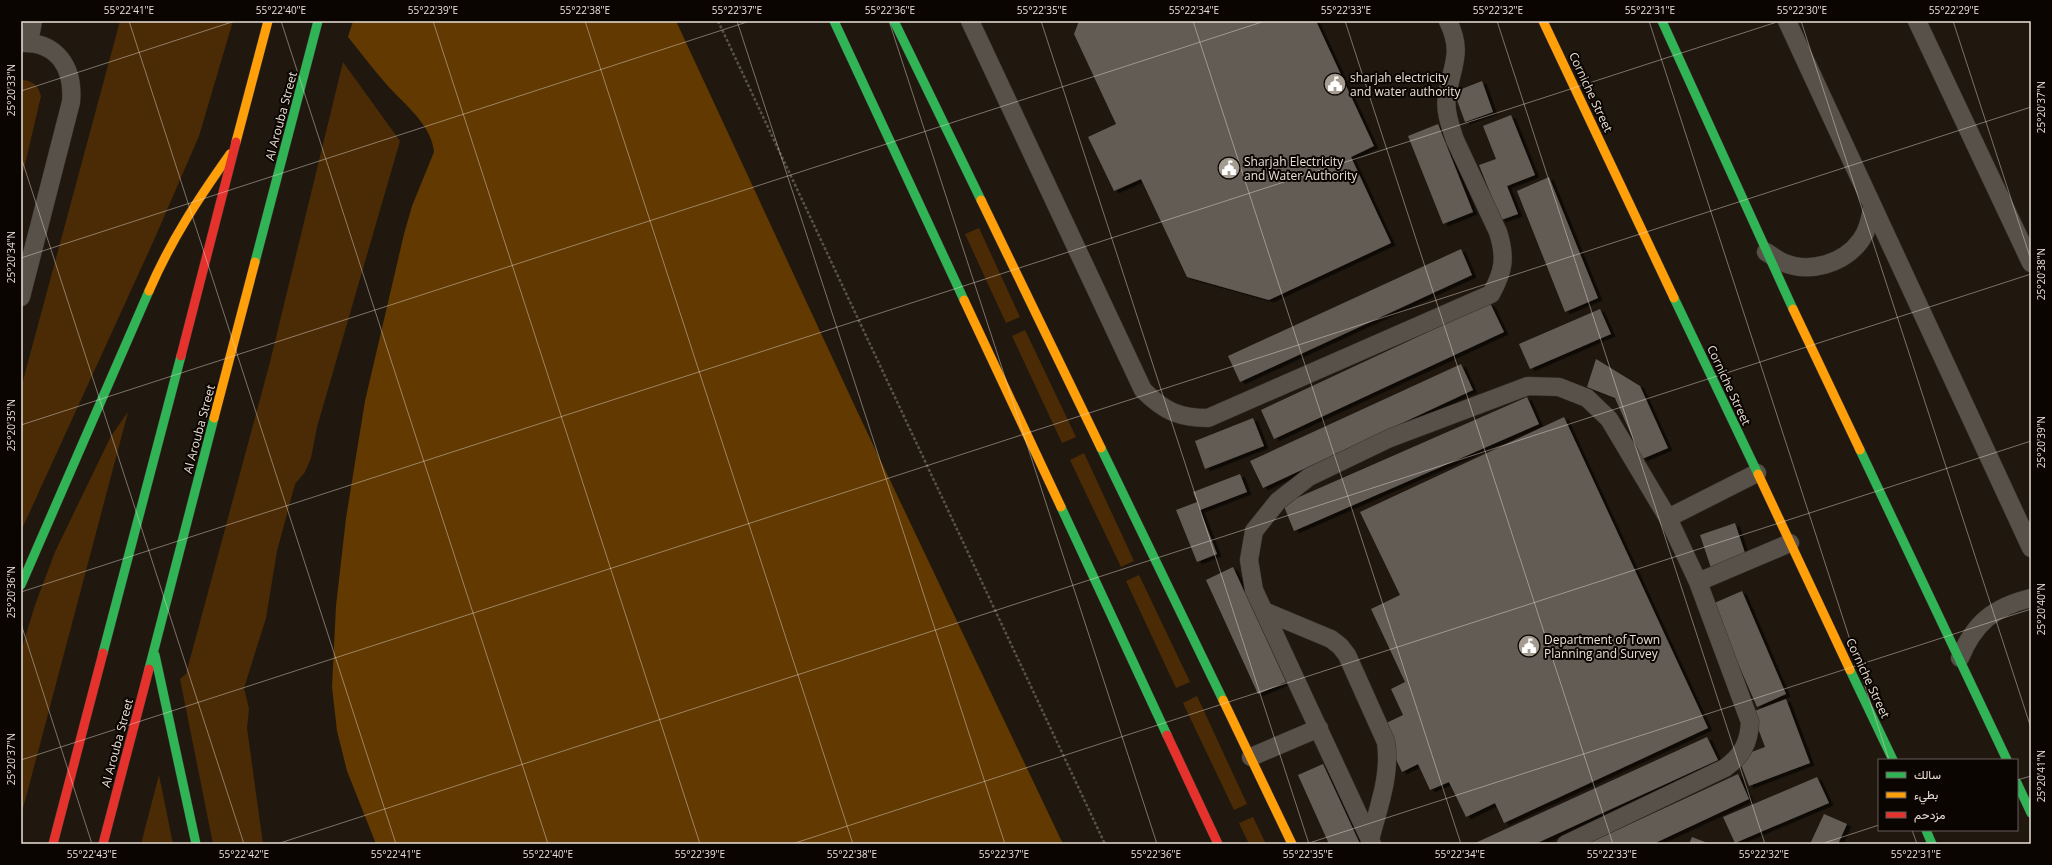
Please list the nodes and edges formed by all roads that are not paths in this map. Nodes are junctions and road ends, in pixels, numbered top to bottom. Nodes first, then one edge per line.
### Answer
1 (33, 21) edge
2 (268, 21) edge
3 (318, 21) edge
4 (834, 21) edge
5 (894, 21) edge
6 (970, 21) edge
7 (1448, 21) edge
8 (1543, 21) edge
9 (1662, 21) edge
10 (1787, 21) edge
11 (1917, 21) edge
12 (25, 43) edge
13 (236, 147) junction
14 (1872, 208) junction
15 (28, 241) edge
16 (1766, 252) junction
17 (2031, 263) edge
18 (21, 297) edge
19 (1757, 473) junction
20 (1668, 518) junction
21 (1790, 543) junction
22 (2031, 547) edge
23 (1698, 582) junction
24 (21, 585) edge
25 (2031, 598) edge
26 (1264, 611) junction
27 (154, 650) junction
28 (1960, 658) junction
29 (1319, 728) junction
30 (1251, 757) junction
31 (1893, 759) edge
32 (2007, 759) edge
33 (2018, 785) edge
34 (2031, 813) edge
35 (1926, 831) edge
36 (1371, 842) edge
37 (53, 844) edge
38 (103, 844) edge
39 (196, 844) edge
40 (1218, 844) edge
41 (1292, 844) edge
42 (1566, 844) edge
43 (1932, 844) edge

1 - 12 lane
2 - 13 main road
3 - 27 main road, Al Arouba Street
4 - 40 main road
5 - 30 main road
6 - 7 lane
8 - 19 main road, Corniche Street
9 - 16 main road
10 - 14 lane
11 - 17 lane
12 - 15 lane
13 - 24 main road
13 - 37 main road
14 - 16 lane
14 - 22 lane
15 - 18 lane
16 - 28 main road
19 - 20 lane
19 - 21 main road, Corniche Street
20 - 23 lane
20 - 26 lane
21 - 23 lane
21 - 31 main road, Corniche Street
23 - 42 lane
25 - 28 lane
26 - 29 lane
26 - 36 lane
27 - 38 main road, Al Arouba Street
27 - 39 main road
28 - 32 main road
29 - 30 lane
29 - 36 lane
30 - 41 main road
33 - 34 main road
35 - 43 main road

